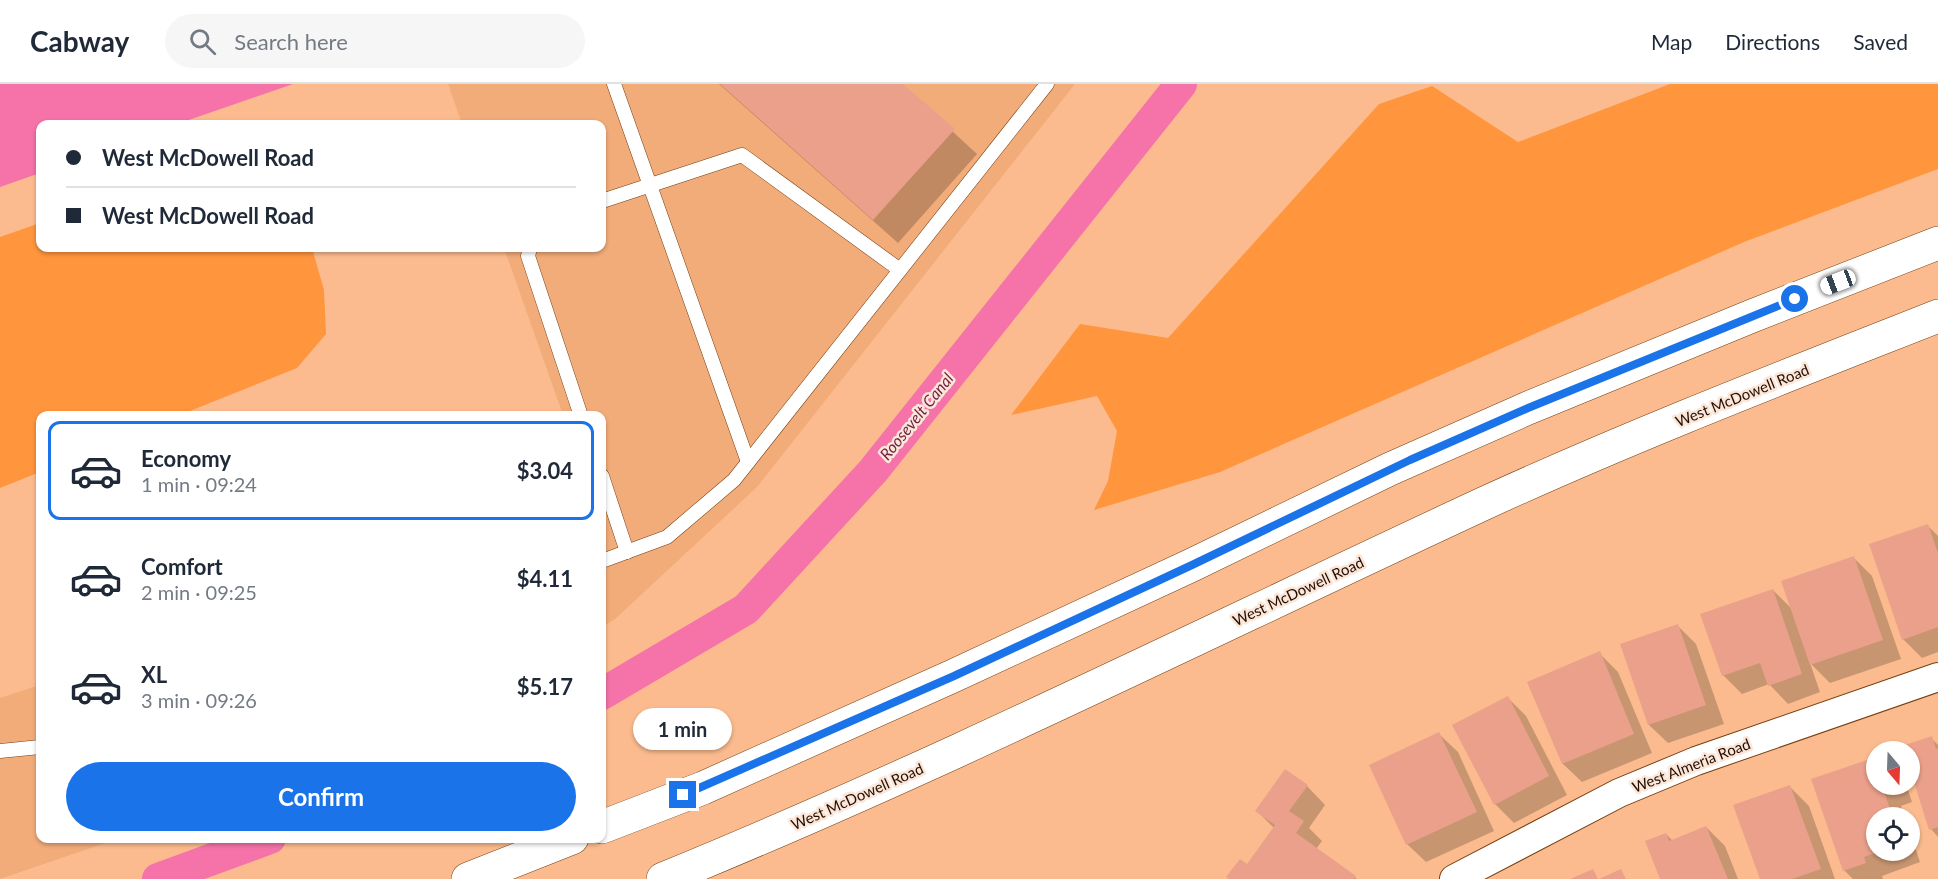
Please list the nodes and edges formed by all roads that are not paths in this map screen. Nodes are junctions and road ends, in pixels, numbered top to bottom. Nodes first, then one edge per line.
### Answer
1 (614, 84) edge
2 (1047, 84) edge
3 (649, 184) junction
4 (606, 200) edge
5 (1938, 243) edge
6 (529, 252) edge
7 (900, 270) junction
8 (1938, 316) edge
9 (579, 411) edge
10 (748, 462) junction
11 (606, 488) edge
12 (627, 552) junction
13 (606, 560) edge
14 (1938, 677) edge
15 (36, 747) edge
16 (0, 751) edge
17 (606, 825) edge
18 (559, 843) edge
19 (468, 879) edge
20 (663, 879) edge
21 (1454, 879) edge

1 - 3 lane
2 - 7 lane
3 - 4 lane
3 - 7 lane
3 - 10 lane
5 - 17 main road
6 - 9 lane
7 - 10 lane
8 - 20 main road, West McDowell Road
10 - 12 lane
11 - 12 lane
12 - 13 lane
14 - 21 street, West Almeria Road
15 - 16 lane
18 - 19 main road

